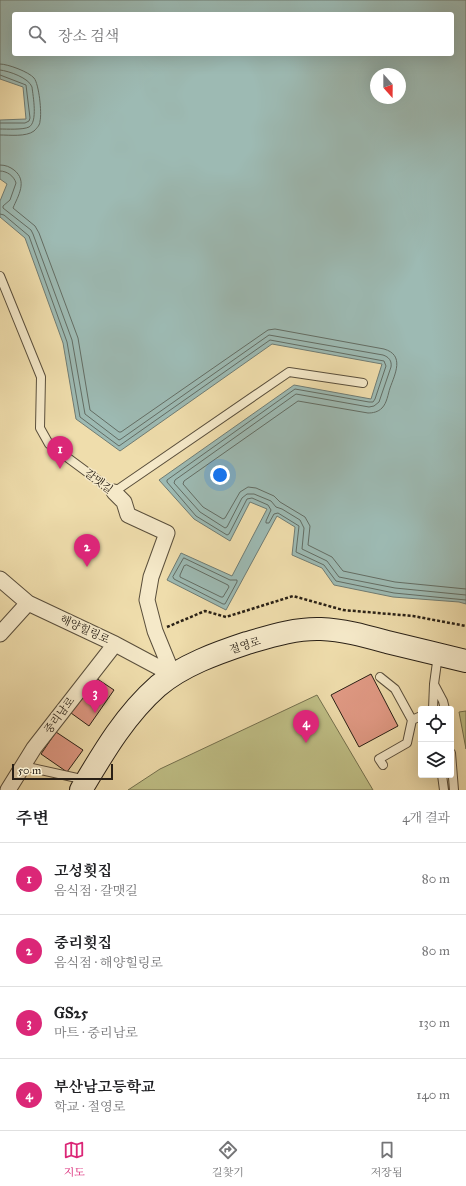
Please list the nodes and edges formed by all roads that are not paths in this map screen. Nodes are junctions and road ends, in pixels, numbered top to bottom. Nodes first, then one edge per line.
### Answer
1 (0, 276) edge
2 (363, 383) dead end
3 (114, 492) junction
4 (0, 579) edge
5 (28, 603) junction
6 (0, 634) edge
7 (115, 644) junction
8 (438, 654) junction
9 (466, 661) edge
10 (173, 675) junction
11 (380, 677) dead end
12 (434, 684) junction
13 (433, 706) edge
14 (444, 706) edge
15 (418, 717) edge
16 (412, 720) junction
17 (23, 766) junction
18 (383, 766) dead end
19 (442, 778) edge
20 (453, 778) edge
21 (84, 785) edge
22 (8, 790) edge
23 (444, 790) edge
24 (454, 790) edge

1 - 3 lane, 갈맷길
2 - 3 lane
3 - 10 street, 갈맷길
4 - 5 street, 해양힐링로
5 - 6 street
5 - 7 street, 해양힐링로
7 - 10 street, 해양힐링로
7 - 17 street, 중리남로
8 - 9 main road, 절영로
8 - 10 main road, 절영로
8 - 12 lane
10 - 21 main road, 절영로
11 - 16 lane
12 - 13 lane
12 - 14 lane
15 - 16 lane
16 - 18 lane
17 - 21 lane
17 - 22 street, 중리남로
19 - 23 lane
20 - 24 lane

